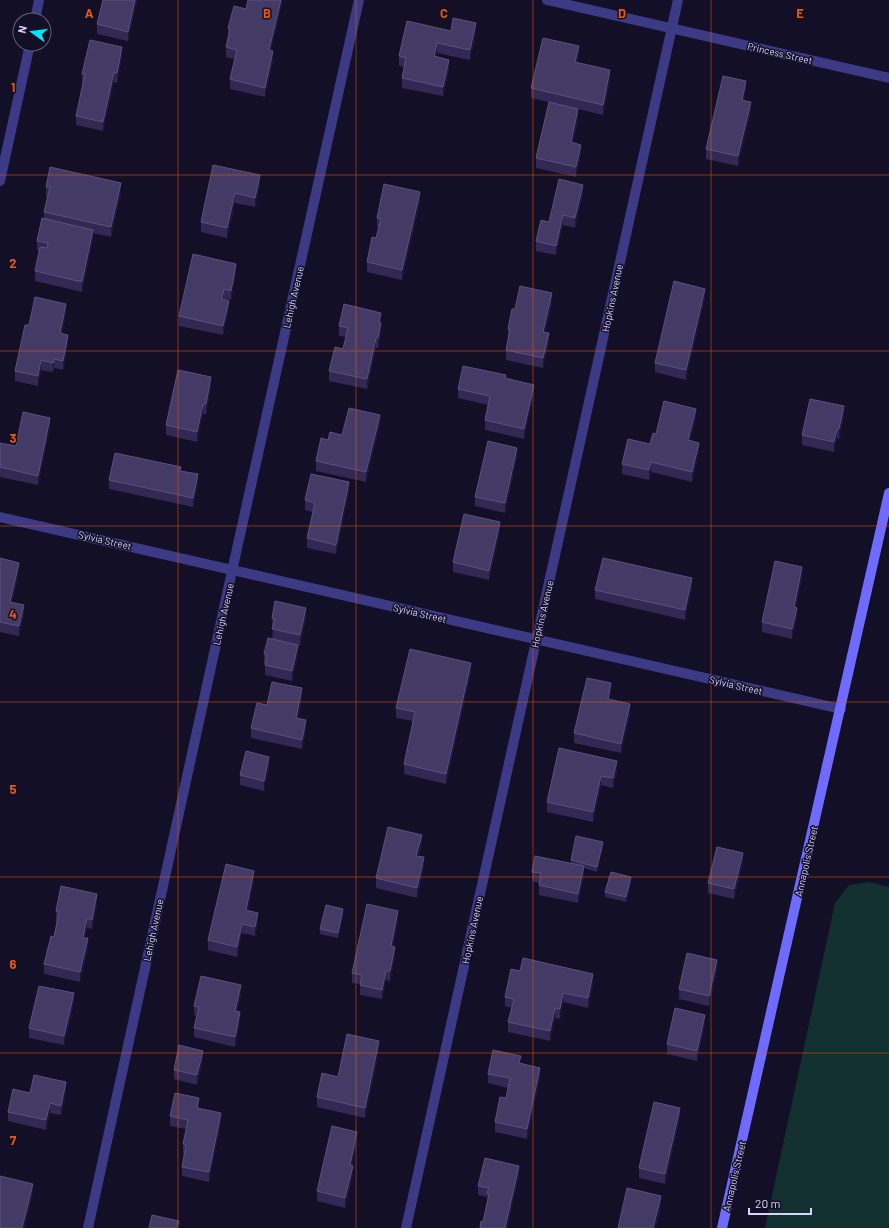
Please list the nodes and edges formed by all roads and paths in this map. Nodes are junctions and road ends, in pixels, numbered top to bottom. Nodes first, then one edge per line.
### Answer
1 (39, 0) edge
2 (359, 0) edge
3 (547, 0) edge
4 (678, 0) edge
5 (37, 12) edge
6 (671, 29) junction
7 (28, 52) edge
8 (889, 78) edge
9 (0, 181) edge
10 (889, 493) edge
11 (0, 517) edge
12 (233, 569) junction
13 (536, 640) junction
14 (841, 709) junction
15 (88, 1228) edge
16 (406, 1228) edge
17 (722, 1228) edge

1 - 5 street
2 - 12 street, Lehigh Avenue
3 - 6 street, Princess Street
4 - 6 street, Hopkins Avenue
6 - 8 street, Princess Street
6 - 13 street, Hopkins Avenue
7 - 9 street
10 - 14 street, Annapolis Street
11 - 12 street, Sylvia Street
12 - 13 street, Sylvia Street
12 - 15 street, Lehigh Avenue
13 - 14 street, Sylvia Street
13 - 16 street, Hopkins Avenue
14 - 17 street, Annapolis Street

